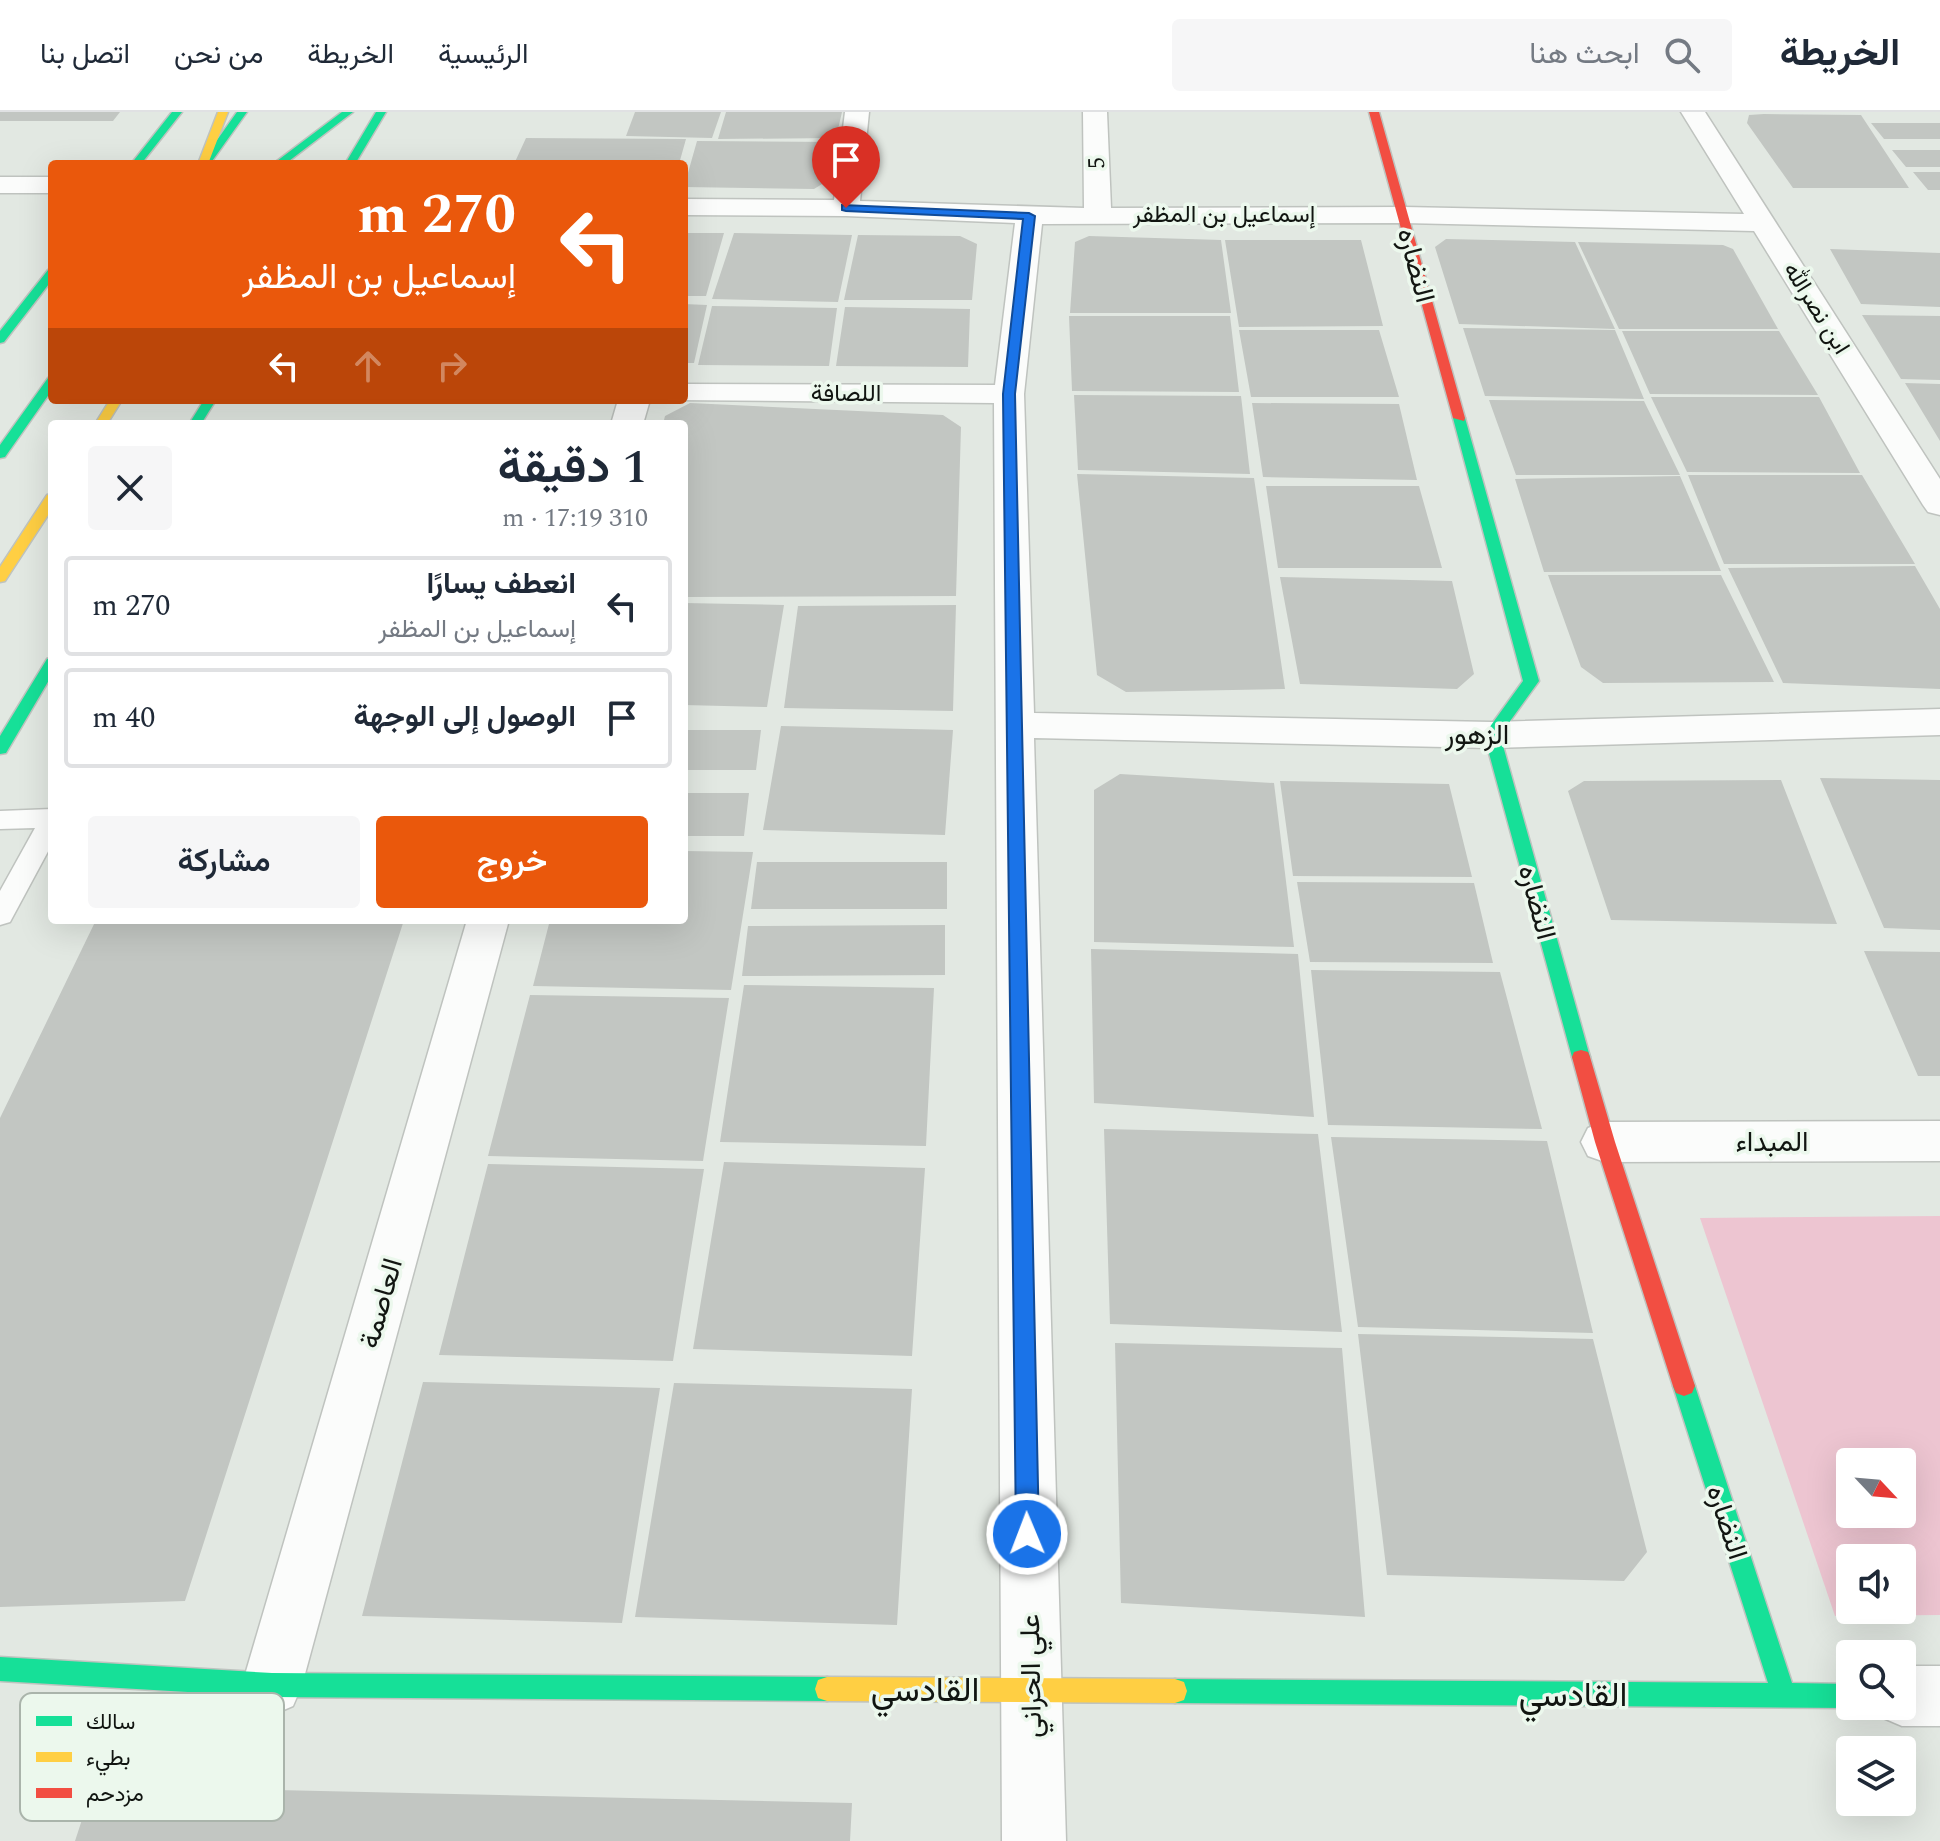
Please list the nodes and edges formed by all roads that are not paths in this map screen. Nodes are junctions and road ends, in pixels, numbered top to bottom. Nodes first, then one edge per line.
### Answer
1 (177, 112) edge
2 (223, 112) edge
3 (242, 112) edge
4 (348, 112) edge
5 (381, 112) edge
6 (857, 112) edge
7 (1095, 112) edge
8 (1374, 112) edge
9 (1693, 112) edge
10 (296, 125) dead end
11 (139, 160) edge
12 (205, 160) edge
13 (207, 160) edge
14 (274, 160) edge
15 (283, 160) edge
16 (352, 160) edge
17 (0, 185) edge
18 (48, 185) edge
19 (688, 207) edge
20 (846, 208) junction
21 (1098, 214) junction
22 (1404, 215) junction
23 (1029, 216) junction
24 (1764, 223) junction
25 (48, 277) edge
26 (0, 339) edge
27 (48, 387) edge
28 (688, 393) edge
29 (1009, 394) junction
30 (0, 454) edge
31 (48, 504) edge
32 (1940, 505) edge
33 (0, 578) edge
34 (48, 669) edge
35 (1940, 722) edge
36 (1014, 725) junction
37 (1492, 735) junction
38 (0, 749) edge
39 (48, 819) edge
40 (0, 820) edge
41 (48, 826) edge
42 (0, 915) edge
43 (487, 924) edge
44 (1940, 1141) edge
45 (1605, 1142) junction
46 (0, 1669) edge
47 (272, 1685) junction
48 (1030, 1690) junction
49 (1784, 1695) junction
50 (1836, 1696) edge
51 (1916, 1696) edge
52 (1940, 1696) edge
53 (1034, 1841) edge

1 - 11 street
2 - 12 street
3 - 13 street
4 - 15 street
5 - 16 street
6 - 20 street
7 - 21 street, 5
8 - 22 street, النضاره
9 - 24 street, ابن نصرالله
10 - 14 street
17 - 18 street
19 - 20 street, إسماعيل بن المظفر
20 - 23 street, إسماعيل بن المظفر
21 - 22 street, إسماعيل بن المظفر
21 - 23 street, إسماعيل بن المظفر
22 - 24 street, إسماعيل بن المظفر
22 - 37 street, النضاره
23 - 29 street, علي الحراني
24 - 32 street, ابن نصرالله
25 - 26 street
27 - 30 street
28 - 29 street, اللصافة
29 - 36 street, علي الحراني
31 - 33 street
34 - 38 street
35 - 37 street, الزهور
36 - 37 street, الزهور
36 - 48 street, علي الحراني
37 - 45 street, النضاره
39 - 40 lane
41 - 42 lane
43 - 47 street, العاصمة
44 - 45 street, المبداء
45 - 49 street, النضاره
46 - 47 street, القادسي
47 - 48 street, القادسي
48 - 49 street, القادسي
48 - 53 street, علي الحراني
49 - 50 street, القادسي
51 - 52 street

